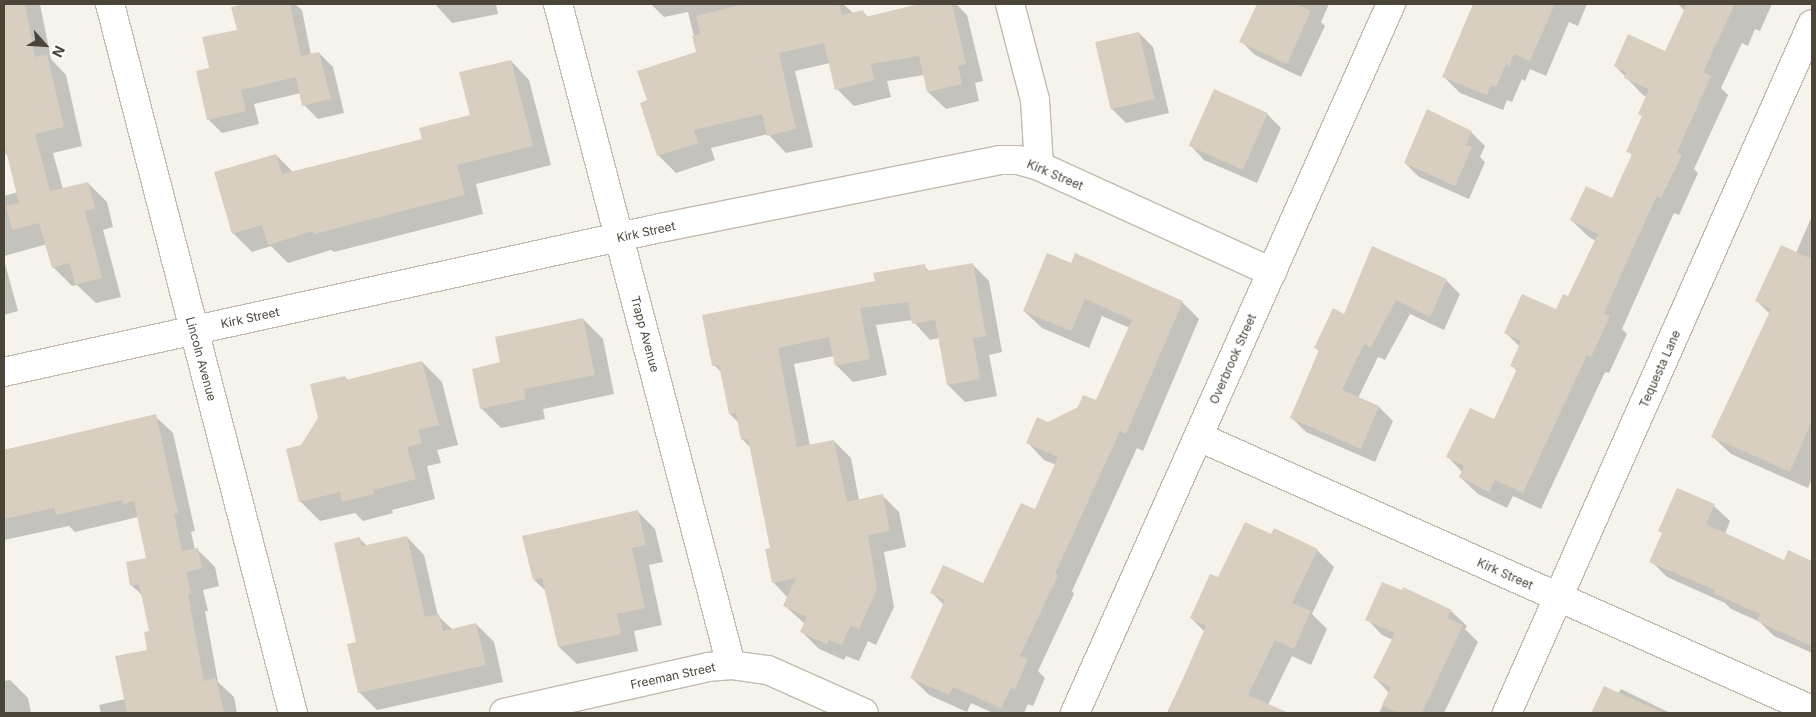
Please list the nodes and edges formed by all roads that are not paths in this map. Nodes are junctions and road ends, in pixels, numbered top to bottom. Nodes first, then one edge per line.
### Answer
1 (110, 4) edge
2 (558, 4) edge
3 (1010, 4) edge
4 (1391, 4) edge
5 (1812, 24) edge
6 (1039, 166) junction
7 (618, 237) junction
8 (1272, 272) junction
9 (194, 330) junction
10 (4, 372) edge
11 (1199, 437) junction
12 (1559, 598) junction
13 (731, 665) junction
14 (1812, 710) edge
15 (293, 713) edge
16 (504, 713) edge
17 (864, 713) edge
18 (1075, 713) edge
19 (1508, 713) edge

1 - 9 street, Lincoln Avenue
2 - 7 street, Trapp Avenue
3 - 6 street
4 - 8 street, Overbrook Street
5 - 12 street, Tequesta Lane
6 - 7 street, Kirk Street
6 - 8 street, Kirk Street
7 - 9 street, Kirk Street
7 - 13 street, Trapp Avenue
8 - 11 street, Overbrook Street
9 - 10 street, Kirk Street
9 - 15 street, Lincoln Avenue
11 - 12 street, Kirk Street
11 - 18 street, Overbrook Street
12 - 14 street, Kirk Street
12 - 19 street, Tequesta Lane
13 - 16 street, Freeman Street
13 - 17 street, Freeman Street

